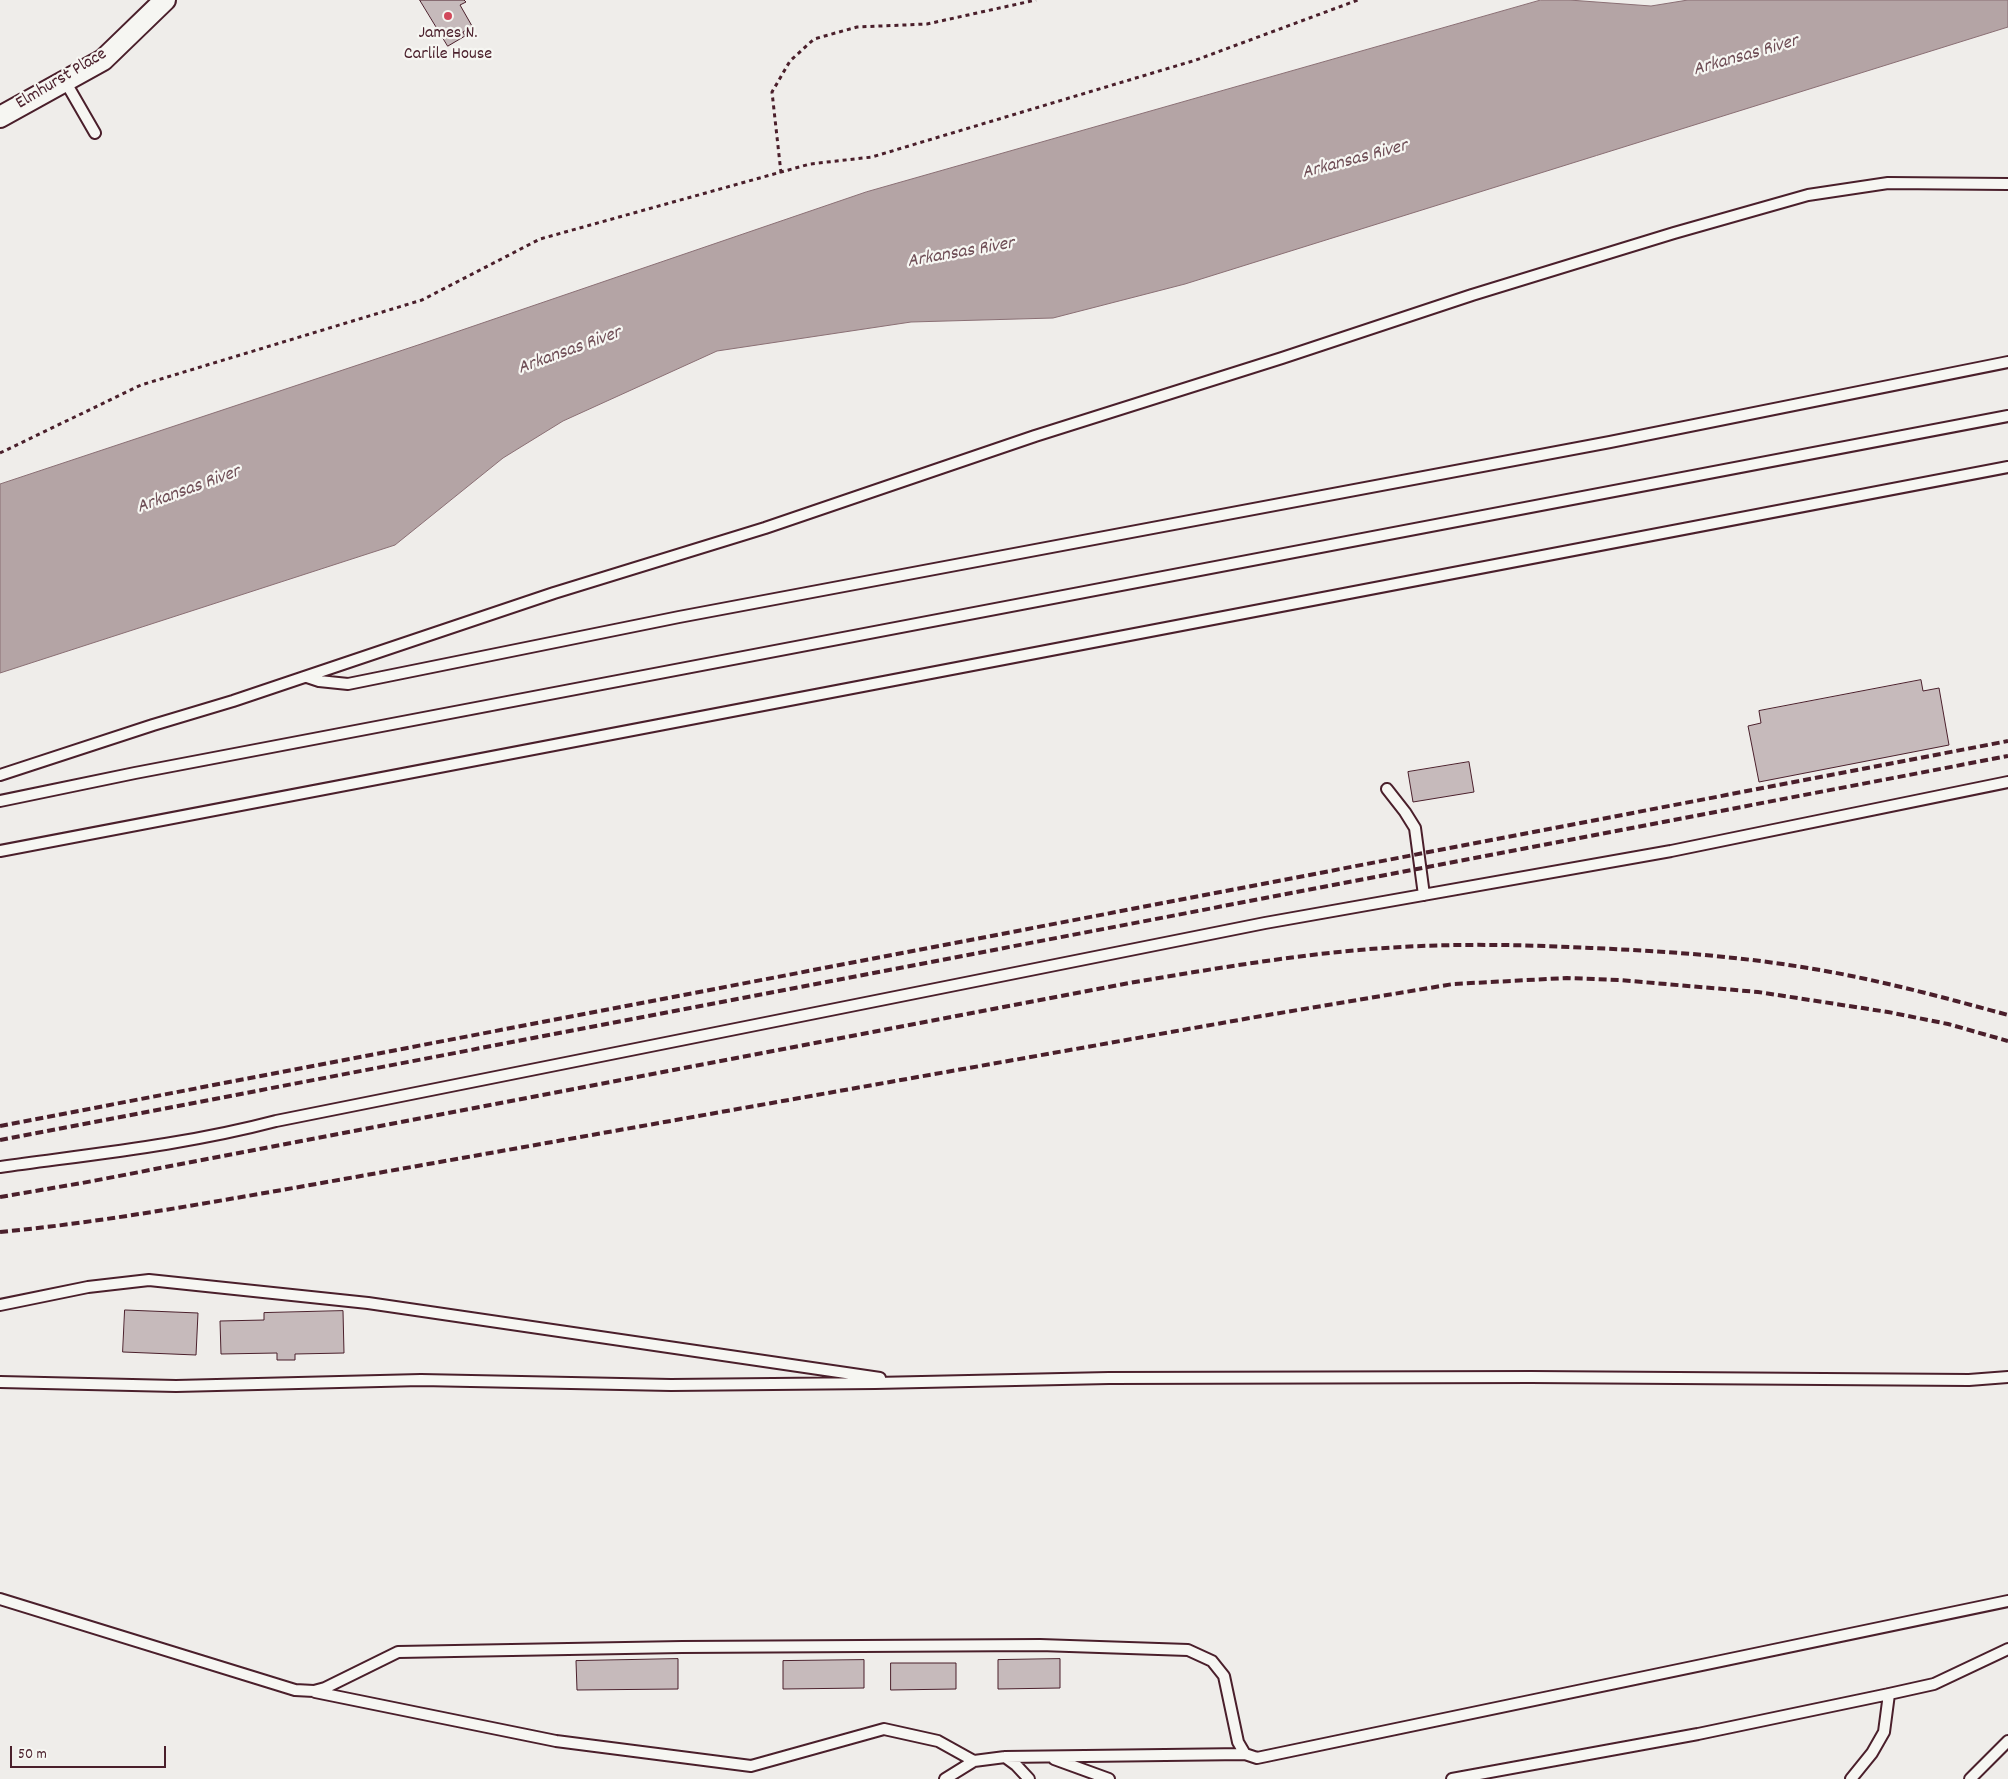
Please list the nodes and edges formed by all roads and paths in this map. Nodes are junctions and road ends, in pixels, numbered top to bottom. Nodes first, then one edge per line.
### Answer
1 (1036, 0) edge
2 (1358, 0) edge
3 (161, 1) edge
4 (65, 81) junction
5 (0, 117) edge
6 (95, 133) dead end
7 (782, 172) junction
8 (2008, 184) edge
9 (2008, 362) edge
10 (2008, 416) edge
11 (0, 453) edge
12 (2008, 467) edge
13 (307, 677) junction
14 (0, 775) edge
15 (2008, 782) edge
16 (1387, 789) dead end
17 (0, 801) edge
18 (0, 851) edge
19 (1424, 895) junction
20 (0, 1167) edge
21 (0, 1304) edge
22 (2008, 1377) edge
23 (0, 1382) edge
24 (907, 1383) junction
25 (0, 1599) edge
26 (2008, 1601) edge
27 (2008, 1649) edge
28 (314, 1692) junction
29 (1889, 1694) junction
30 (2008, 1741) edge
31 (1245, 1754) junction
32 (1045, 1756) junction
33 (1005, 1757) junction
34 (974, 1761) junction
35 (945, 1779) edge
36 (1029, 1779) edge
37 (1109, 1779) edge
38 (1452, 1779) edge
39 (1852, 1779) edge
40 (1970, 1779) edge

1 - 7 path
2 - 7 path
3 - 4 street, Elmhurst Place
4 - 5 street, Elmhurst Place
4 - 6 lane
7 - 11 path
8 - 13 lane
9 - 13 lane
10 - 17 lane
12 - 18 lane
13 - 14 lane
15 - 19 lane
16 - 19 lane
19 - 20 lane
21 - 24 lane
22 - 24 lane
23 - 24 lane
25 - 28 lane
26 - 31 lane
27 - 29 lane
28 - 31 lane
28 - 34 lane
29 - 38 lane
29 - 39 lane
30 - 40 lane
31 - 32 lane
32 - 33 lane
32 - 37 lane
33 - 34 lane
33 - 36 lane
34 - 35 lane

